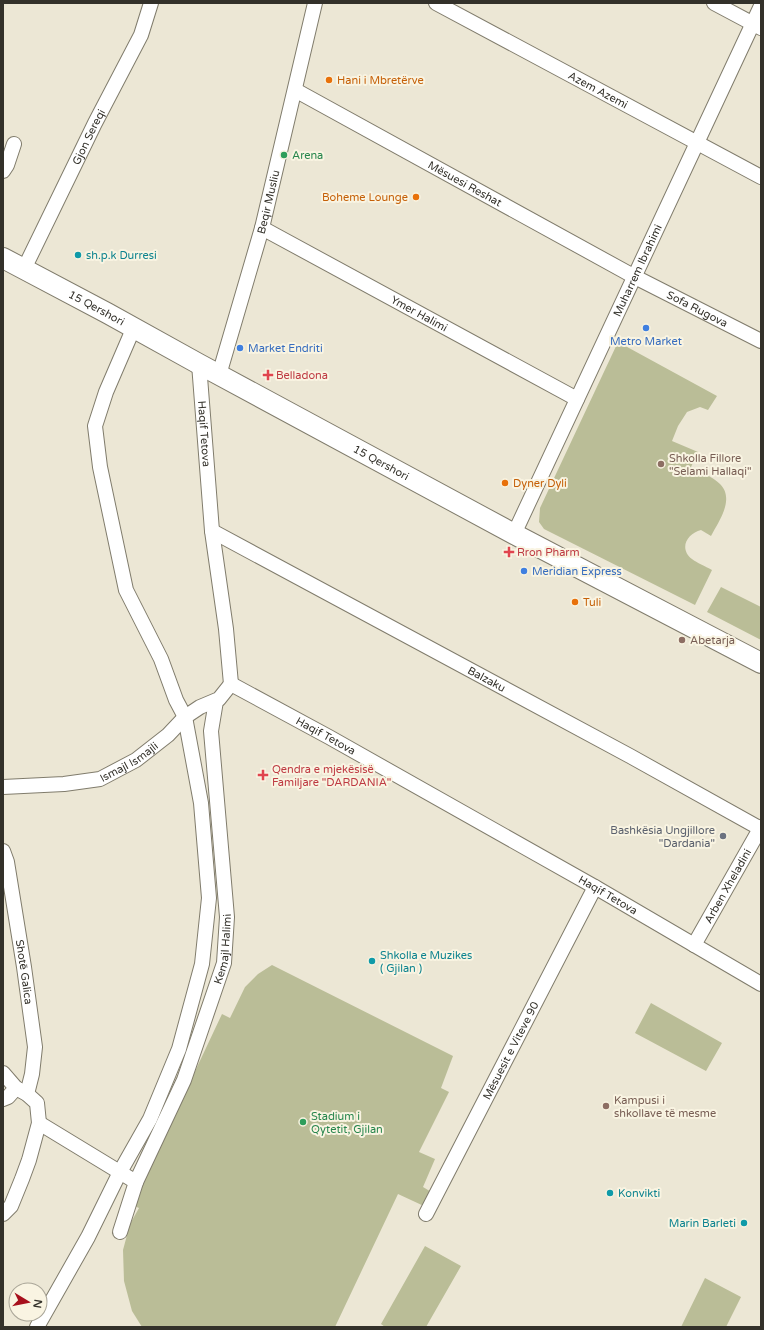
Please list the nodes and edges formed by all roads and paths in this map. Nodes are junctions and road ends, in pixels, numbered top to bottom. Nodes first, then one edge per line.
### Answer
1 (151, 3) edge
2 (315, 3) edge
3 (436, 3) edge
4 (714, 3) edge
5 (761, 6) edge
6 (757, 26) edge
7 (295, 90) junction
8 (697, 143) junction
9 (14, 144) dead end
10 (3, 171) edge
11 (761, 177) edge
12 (262, 228) junction
13 (3, 258) edge
14 (24, 269) junction
15 (635, 276) junction
16 (134, 327) junction
17 (761, 341) edge
18 (199, 364) junction
19 (219, 375) junction
20 (577, 399) junction
21 (212, 531) junction
22 (514, 534) junction
23 (761, 663) edge
24 (231, 684) junction
25 (216, 701) junction
26 (185, 717) junction
27 (3, 787) edge
28 (761, 828) edge
29 (3, 851) edge
30 (595, 887) junction
31 (694, 945) junction
32 (761, 984) edge
33 (3, 1073) edge
34 (22, 1091) junction
35 (3, 1099) edge
36 (39, 1123) junction
37 (120, 1172) junction
38 (136, 1182) junction
39 (3, 1214) edge
40 (426, 1214) dead end
41 (120, 1232) dead end
42 (37, 1327) edge

1 - 14 street, Gjon Sereqi
2 - 7 street, Beqir Musliu
3 - 8 street, Azem Azemi
4 - 6 street
5 - 6 street, Muharrem Ibrahimi
6 - 8 street, Muharrem Ibrahimi
7 - 12 street, Beqir Musliu
7 - 15 street, Mësuesi Reshat
8 - 11 street, Azem Azemi
8 - 15 street, Muharrem Ibrahimi
9 - 10 street
12 - 19 street, Beqir Musliu
12 - 20 street, Ymer Halimi
13 - 14 street, 15 Qershori
14 - 16 street, 15 Qershori
15 - 17 street, Sofa Rugova
15 - 20 street, Muharrem Ibrahimi
16 - 18 street, 15 Qershori
16 - 26 street
18 - 19 street, 15 Qershori
18 - 21 street, Haqif Tetova
19 - 22 street, 15 Qershori
20 - 22 street, Muharrem Ibrahimi
21 - 24 street, Haqif Tetova
21 - 28 street, Balzaku
22 - 23 street, 15 Qershori
24 - 25 street, Ismajl Ismajli
24 - 30 street, Haqif Tetova
25 - 26 street, Ismajl Ismajli
25 - 38 street, Kemajl Halimi
26 - 27 street, Ismajl Ismajli
26 - 37 street
28 - 31 street, Arben Xheladini
29 - 34 street, Shotë Galica
30 - 31 street, Haqif Tetova
30 - 40 street, Mësuesit e Viteve 90
31 - 32 street, Haqif Tetova
33 - 34 street
34 - 35 street
34 - 36 street
36 - 37 street
36 - 39 street
37 - 38 street
37 - 42 street
38 - 41 street, Kemajl Halimi

